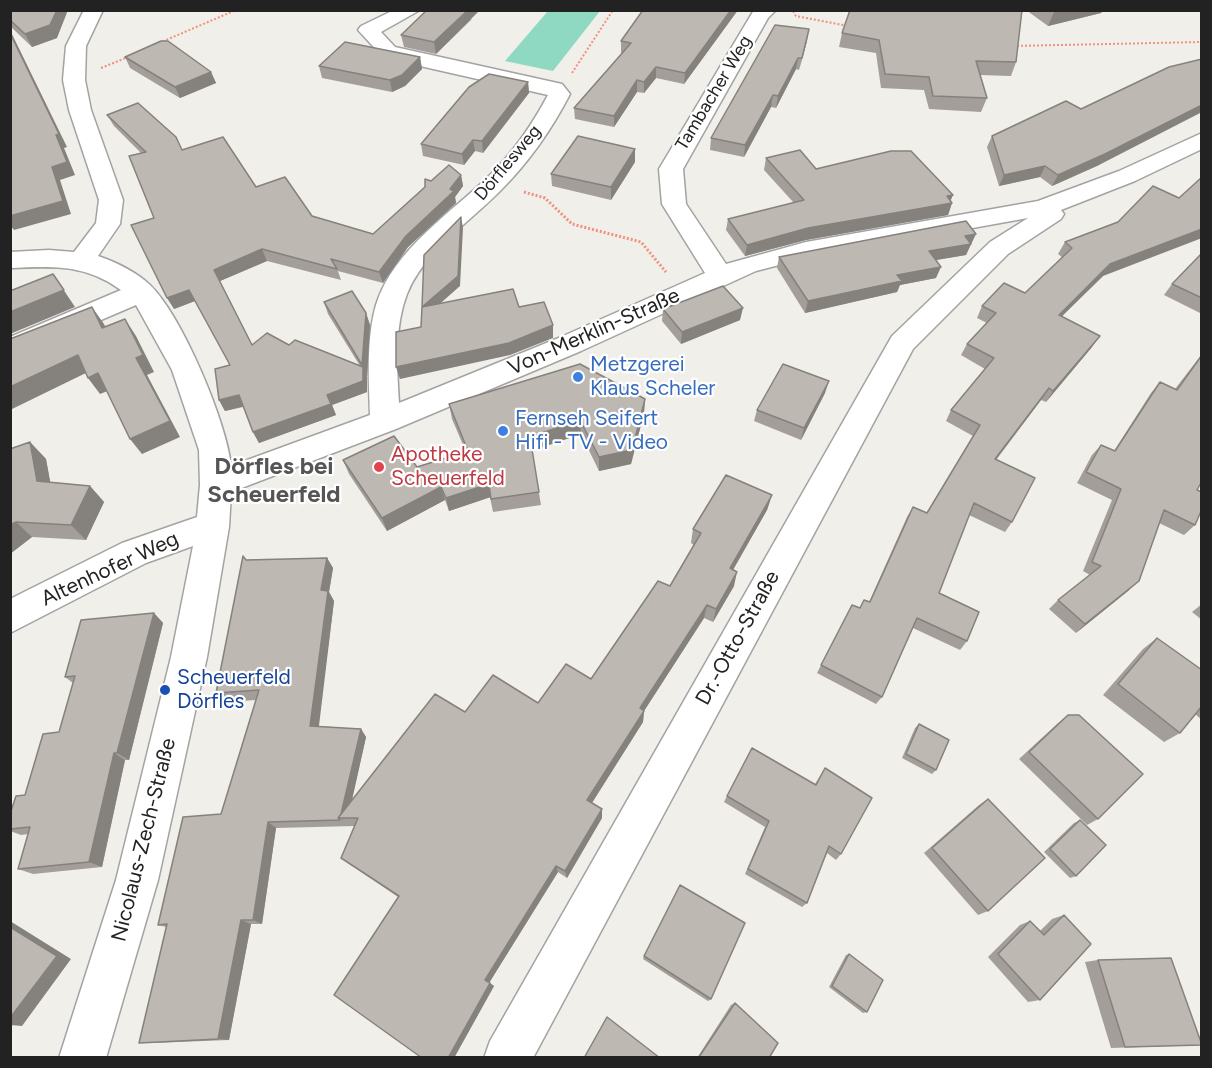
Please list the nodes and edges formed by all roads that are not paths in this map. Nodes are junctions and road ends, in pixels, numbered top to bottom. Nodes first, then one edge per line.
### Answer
1 (94, 10) edge
2 (411, 10) edge
3 (767, 10) edge
4 (1201, 141) edge
5 (996, 227) junction
6 (10, 260) edge
7 (87, 262) junction
8 (720, 276) junction
9 (50, 285) edge
10 (141, 292) junction
11 (10, 349) edge
12 (385, 421) junction
13 (216, 485) junction
14 (213, 527) junction
15 (10, 617) edge
16 (82, 1058) edge
17 (507, 1058) edge

1 - 7 street
2 - 12 street, Dörflesweg
3 - 8 street, Tambacher Weg
4 - 5 street, Dr.-Otto-Straße
5 - 8 street, Von-Merklin-Straße
5 - 17 street, Dr.-Otto-Straße
6 - 7 street
7 - 9 street
7 - 10 street, Nicolaus-Zech-Straße
8 - 12 street, Von-Merklin-Straße
10 - 11 street
10 - 13 street, Nicolaus-Zech-Straße
12 - 13 street, Von-Merklin-Straße
13 - 14 street, Nicolaus-Zech-Straße
14 - 15 street, Altenhofer Weg
14 - 16 street, Nicolaus-Zech-Straße

